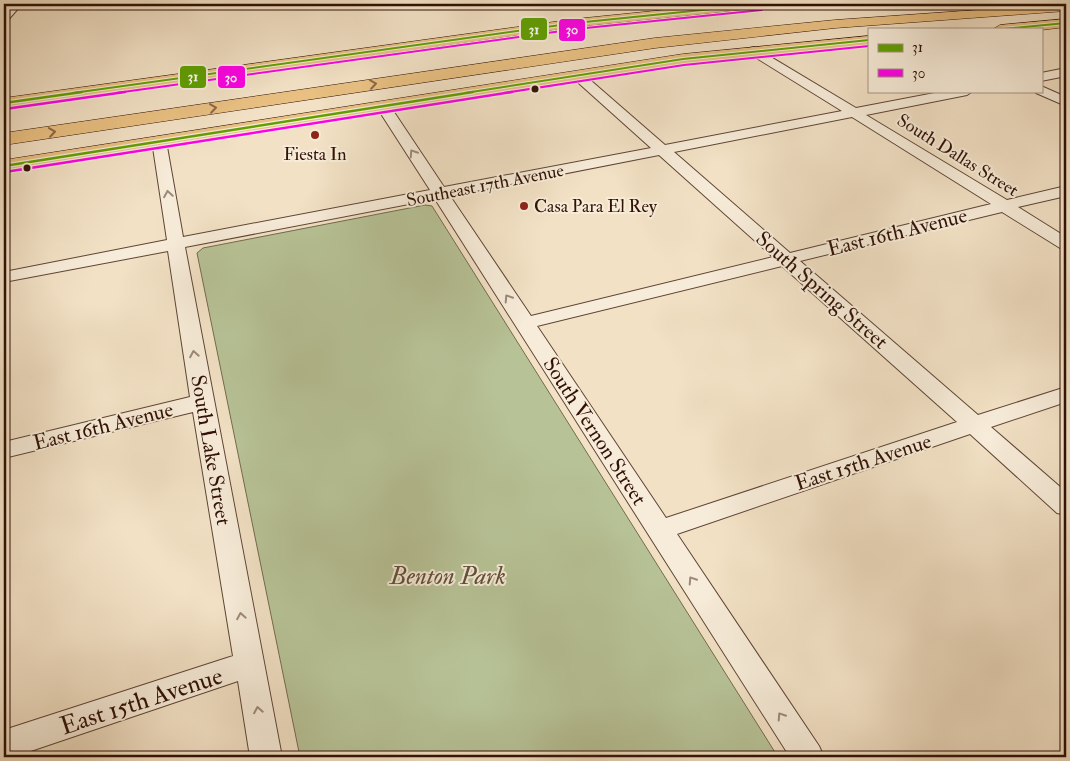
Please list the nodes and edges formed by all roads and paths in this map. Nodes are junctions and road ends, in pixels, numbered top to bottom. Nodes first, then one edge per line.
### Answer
1 (17, 4) edge
2 (761, 4) edge
3 (970, 4) edge
4 (1066, 6) edge
5 (682, 7) edge
6 (780, 14) dead end
7 (4, 18) edge
8 (1060, 23) edge
9 (940, 28) edge
10 (1010, 28) edge
11 (663, 30) junction
12 (868, 31) edge
13 (868, 40) edge
14 (754, 51) junction
15 (527, 61) junction
16 (1066, 72) edge
17 (577, 75) junction
18 (1042, 77) edge
19 (1042, 90) edge
20 (962, 92) edge
21 (1066, 102) edge
22 (4, 104) edge
23 (382, 106) junction
24 (855, 113) junction
25 (4, 125) edge
26 (4, 139) edge
27 (159, 141) junction
28 (663, 150) junction
29 (4, 166) edge
30 (1066, 191) edge
31 (440, 194) junction
32 (1004, 206) junction
33 (176, 244) junction
34 (1066, 244) edge
35 (787, 259) junction
36 (4, 277) edge
37 (525, 323) junction
38 (1066, 394) edge
39 (202, 402) junction
40 (974, 425) junction
41 (4, 450) edge
42 (1066, 506) edge
43 (660, 530) junction
44 (250, 664) junction
45 (4, 746) edge
46 (266, 757) edge
47 (808, 757) edge

1 - 7 street
2 - 5 main road
3 - 11 main road
4 - 15 main road
5 - 22 main road
6 - 11 main road
8 - 9 main road
8 - 10 main road
11 - 25 main road
12 - 15 main road
13 - 14 main road
14 - 17 main road
14 - 24 street, South Dallas Street
26 -> 15 main road
16 - 18 street
17 - 23 main road
17 - 28 street, South Spring Street
19 - 21 street
20 - 24 street, Southeast 17th Avenue
23 - 27 main road
31 -> 23 street, South Vernon Street
24 - 28 street, Southeast 17th Avenue
24 - 32 street, South Dallas Street
27 - 29 main road
33 -> 27 street, South Lake Street
28 - 31 street, Southeast 17th Avenue
28 - 35 street, South Spring Street
30 - 32 street, East 16th Avenue
31 - 33 street, Southeast 17th Avenue
37 -> 31 street, South Vernon Street
32 - 34 street, South Dallas Street
32 - 35 street, East 16th Avenue
33 - 36 street, Southeast 17th Avenue
39 -> 33 street, South Lake Street
35 - 37 street, East 16th Avenue
35 - 40 street, South Spring Street
37 - 43 street, South Vernon Street
38 - 40 street, East 15th Avenue
39 - 41 street, East 16th Avenue
44 -> 39 street, South Lake Street
40 - 42 street, South Spring Street
40 - 43 street, East 15th Avenue
47 -> 43 street, South Vernon Street
44 - 45 street, East 15th Avenue
46 -> 44 street, South Lake Street

